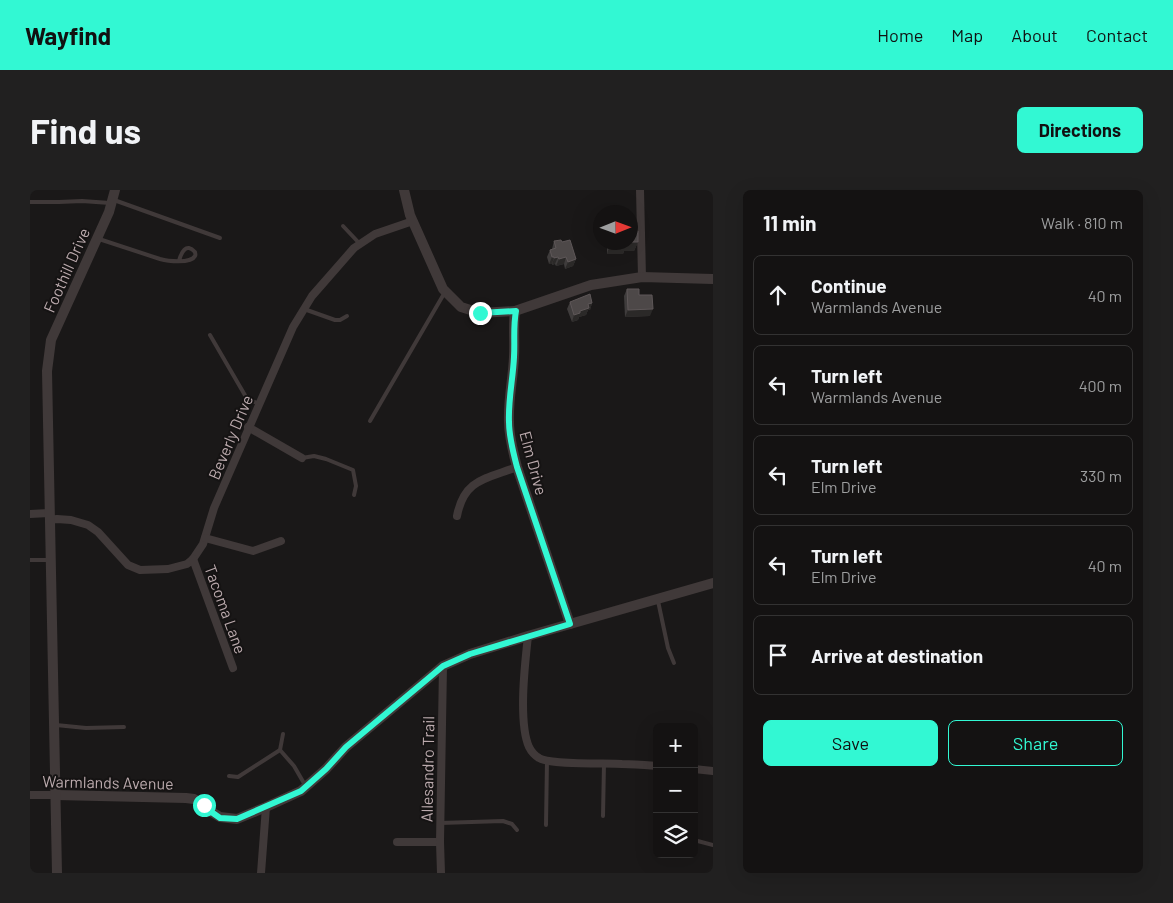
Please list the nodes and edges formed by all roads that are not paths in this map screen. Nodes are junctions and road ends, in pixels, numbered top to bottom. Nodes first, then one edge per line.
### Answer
1 (404, 190) edge
2 (640, 190) edge
3 (113, 198) edge
4 (30, 202) edge
5 (413, 221) junction
6 (344, 226) dead end
7 (97, 238) junction
8 (220, 238) dead end
9 (360, 244) junction
10 (179, 261) junction
11 (642, 277) junction
12 (713, 279) edge
13 (445, 292) junction
14 (304, 309) junction
15 (516, 311) junction
16 (347, 316) dead end
17 (210, 335) dead end
18 (259, 404) junction
19 (370, 421) dead end
20 (248, 427) junction
21 (302, 458) joint
22 (517, 467) junction
23 (354, 495) dead end
24 (30, 514) edge
25 (457, 516) dead end
26 (49, 517) junction
27 (205, 538) junction
28 (281, 541) dead end
29 (193, 559) junction
30 (30, 560) edge
31 (50, 560) junction
32 (713, 583) edge
33 (658, 599) junction
34 (570, 624) junction
35 (528, 636) junction
36 (674, 664) dead end
37 (443, 666) junction
38 (233, 668) dead end
39 (54, 725) junction
40 (124, 727) dead end
41 (283, 734) dead end
42 (280, 750) junction
43 (547, 760) junction
44 (604, 763) junction
45 (653, 766) edge
46 (698, 769) edge
47 (713, 771) edge
48 (229, 776) dead end
49 (306, 786) junction
50 (30, 795) edge
51 (56, 795) junction
52 (266, 807) junction
53 (603, 816) dead end
54 (440, 823) junction
55 (546, 826) dead end
56 (518, 830) dead end
57 (698, 841) edge
58 (397, 842) dead end
59 (440, 842) junction
60 (713, 845) edge
61 (57, 873) edge
62 (261, 873) edge
63 (441, 873) edge

1 - 5 street
2 - 11 street
3 - 4 lane
3 - 7 street, Foothill Drive
3 - 8 lane
5 - 9 street, Beverly Drive
5 - 13 street
6 - 9 lane
7 - 10 lane
7 - 26 street, Foothill Drive
9 - 14 street, Beverly Drive
10 - 10 lane
11 - 12 street
11 - 15 street
13 - 15 street
13 - 19 lane
14 - 16 lane
14 - 18 street, Beverly Drive
15 - 22 street, Elm Drive
17 - 18 lane
18 - 20 street, Beverly Drive
20 - 21 street
20 - 27 street, Beverly Drive
21 - 23 lane
22 - 25 street
22 - 34 street, Elm Drive
24 - 26 street
26 - 29 street
26 - 31 street, Foothill Drive
27 - 28 street
27 - 29 street, Beverly Drive
29 - 38 street, Tacoma Lane
30 - 31 lane
31 - 39 street, Foothill Drive
32 - 33 street, Warmlands Avenue
33 - 34 street, Warmlands Avenue
33 - 36 lane
34 - 35 street, Warmlands Avenue
35 - 37 street, Warmlands Avenue
35 - 43 street
37 - 49 street, Warmlands Avenue
37 - 54 street, Allesandro Trail
39 - 40 lane
39 - 51 street, Foothill Drive
41 - 42 lane
42 - 48 lane
42 - 49 lane
43 - 44 street
43 - 55 lane
44 - 45 street
44 - 53 lane
46 - 47 street
49 - 52 street, Warmlands Avenue
50 - 51 street, Warmlands Avenue
51 - 52 street, Warmlands Avenue
51 - 61 street, Foothill Drive
52 - 62 street
54 - 56 lane
54 - 59 street, Allesandro Trail
57 - 60 lane
58 - 59 street
59 - 63 street, Allesandro Trail

